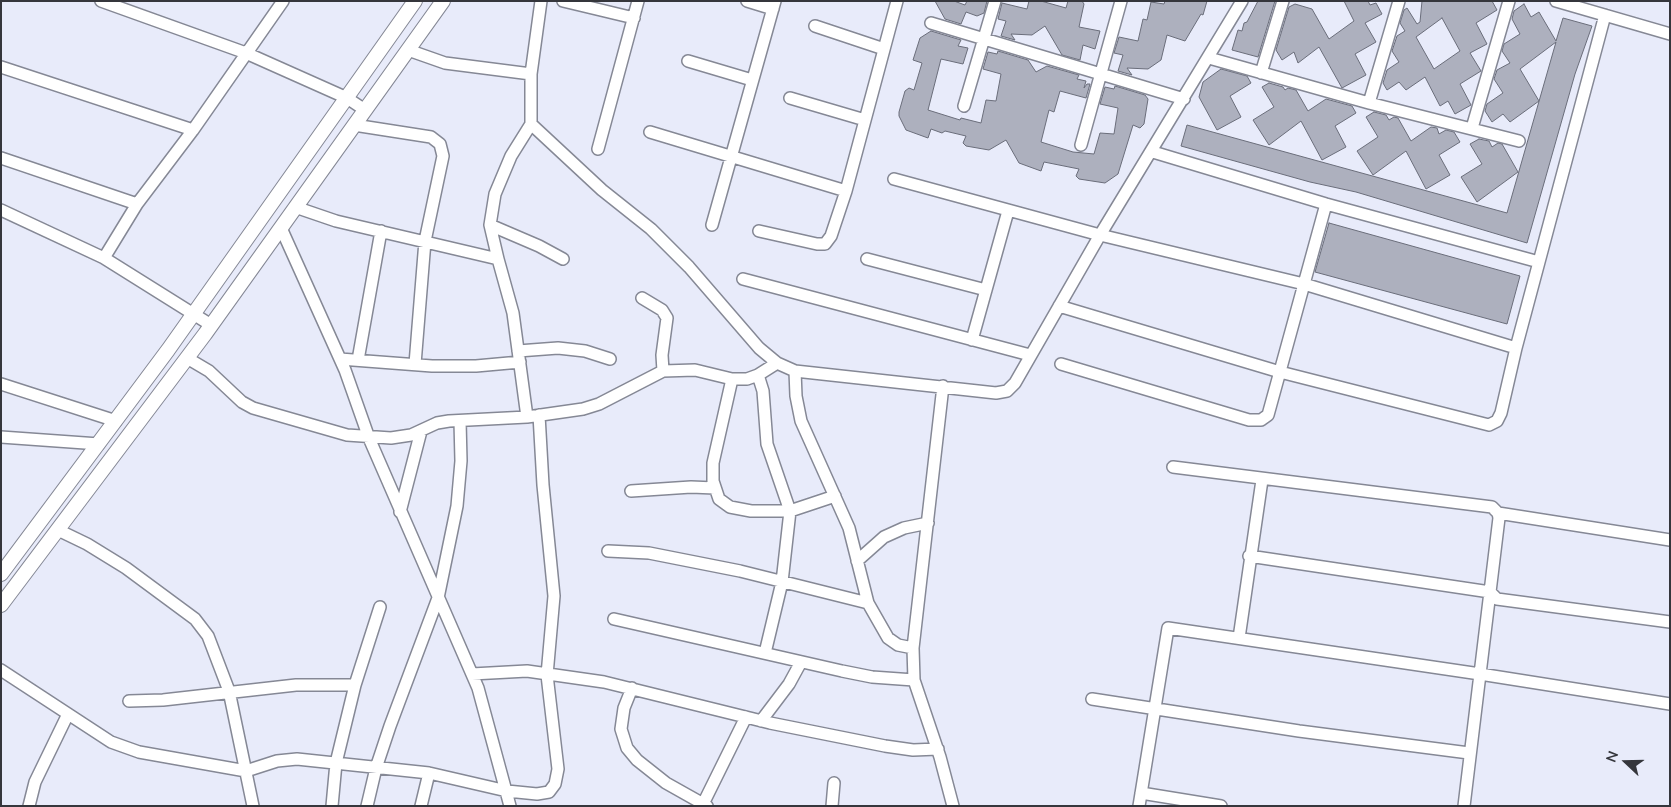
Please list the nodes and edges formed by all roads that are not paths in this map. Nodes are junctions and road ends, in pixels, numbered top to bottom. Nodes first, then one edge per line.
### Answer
1 (101, 1) edge
2 (283, 1) edge
3 (415, 1) edge
4 (442, 1) edge
5 (541, 1) edge
6 (563, 1) edge
7 (638, 1) edge
8 (747, 1) edge
9 (898, 1) edge
10 (995, 1) edge
11 (1121, 1) edge
12 (1242, 1) edge
13 (1283, 1) edge
14 (1399, 1) edge
15 (1509, 1) edge
16 (1556, 1) edge
17 (774, 5) edge
18 (1605, 15) junction
19 (634, 18) junction
20 (931, 23) dead end
21 (814, 26) dead end
22 (1670, 34) edge
23 (983, 38) junction
24 (884, 49) junction
25 (408, 50) junction
26 (246, 53) junction
27 (1209, 58) junction
28 (688, 61) dead end
29 (1, 67) edge
30 (1262, 73) junction
31 (531, 74) junction
32 (1102, 74) junction
33 (752, 80) junction
34 (347, 98) junction
35 (790, 98) dead end
36 (1184, 99) junction
37 (1369, 103) junction
38 (964, 106) dead end
39 (365, 110) junction
40 (865, 120) junction
41 (531, 124) junction
42 (354, 125) junction
43 (1472, 128) junction
44 (193, 130) junction
45 (650, 132) dead end
46 (1519, 141) dead end
47 (1081, 145) dead end
48 (598, 148) dead end
49 (1153, 152) junction
50 (730, 157) junction
51 (1, 158) edge
52 (894, 179) dead end
53 (846, 191) junction
54 (137, 204) junction
55 (1326, 204) junction
56 (295, 208) junction
57 (1, 210) edge
58 (1008, 211) junction
59 (490, 225) junction
60 (712, 225) dead end
61 (281, 228) junction
62 (381, 231) junction
63 (759, 231) dead end
64 (1100, 235) junction
65 (425, 241) junction
66 (494, 247) junction
67 (486, 256) junction
68 (104, 258) junction
69 (498, 259) junction
70 (563, 259) dead end
71 (867, 259) dead end
72 (1539, 262) junction
73 (742, 279) dead end
74 (1304, 284) junction
75 (986, 290) junction
76 (642, 298) dead end
77 (1059, 306) junction
78 (195, 313) junction
79 (211, 325) junction
80 (972, 340) junction
81 (1516, 348) junction
82 (1030, 355) junction
83 (519, 357) junction
84 (187, 358) junction
85 (340, 359) junction
86 (610, 359) dead end
87 (358, 360) junction
88 (777, 362) junction
89 (415, 364) junction
90 (1061, 364) dead end
91 (663, 371) junction
92 (795, 371) junction
93 (1280, 372) junction
94 (758, 375) junction
95 (732, 379) junction
96 (1, 384) edge
97 (943, 386) junction
98 (533, 416) junction
99 (116, 421) junction
100 (460, 421) junction
101 (421, 431) junction
102 (1, 437) edge
103 (369, 438) junction
104 (99, 444) junction
105 (1172, 468) dead end
106 (1262, 480) junction
107 (715, 488) junction
108 (631, 491) dead end
109 (835, 496) junction
110 (790, 511) junction
111 (400, 512) junction
112 (1498, 513) junction
113 (928, 523) junction
114 (58, 530) junction
115 (1670, 540) edge
116 (608, 551) dead end
117 (1249, 556) junction
118 (857, 561) junction
119 (1, 574) edge
120 (782, 582) junction
121 (1490, 592) junction
122 (438, 598) junction
123 (868, 603) junction
124 (1, 605) edge
125 (380, 607) dead end
126 (614, 619) dead end
127 (1670, 622) edge
128 (1238, 638) junction
129 (913, 648) junction
130 (765, 653) junction
131 (801, 662) junction
132 (1, 670) edge
133 (472, 674) junction
134 (1480, 674) junction
135 (547, 675) junction
136 (914, 680) junction
137 (356, 685) junction
138 (632, 688) junction
139 (229, 691) junction
140 (1092, 699) dead end
141 (129, 701) dead end
142 (1670, 704) edge
143 (1153, 708) junction
144 (68, 714) junction
145 (746, 717) junction
146 (761, 721) junction
147 (938, 749) junction
148 (1469, 752) junction
149 (336, 763) junction
150 (376, 768) junction
151 (246, 770) junction
152 (429, 773) junction
153 (834, 783) dead end
154 (507, 790) junction
155 (1141, 793) junction
156 (705, 805) edge
157 (29, 806) edge
158 (253, 806) edge
159 (332, 806) edge
160 (367, 806) edge
161 (421, 806) edge
162 (510, 806) edge
163 (832, 806) edge
164 (953, 806) edge
165 (1140, 806) edge
166 (1221, 806) edge
167 (1464, 806) edge

1 - 26 street
2 - 26 street
3 - 34 street
4 - 25 street
5 - 31 street
6 - 19 street
7 - 19 street
8 - 17 street
9 - 24 street
10 - 23 street
11 - 32 street
12 - 27 street
13 - 30 street
14 - 37 street
15 - 43 street
16 - 18 street
17 - 33 street
18 - 22 street
18 - 72 street
19 - 48 street
20 - 23 street
21 - 24 street
23 - 32 street
23 - 38 street
24 - 40 street
25 - 31 street
25 - 39 street
26 - 34 street
26 - 44 street
27 - 30 street
27 - 36 street
28 - 33 street
29 - 44 street
30 - 37 street
31 - 41 street
32 - 36 street
32 - 47 street
33 - 50 street
34 - 39 street
34 - 78 street
35 - 40 street
36 - 49 street
37 - 43 street
39 - 42 street
40 - 53 street
41 - 59 street
41 - 88 street
42 - 56 street
42 - 65 street
43 - 46 street
44 - 54 street
45 - 50 street
49 - 55 street
49 - 64 street
50 - 53 street
50 - 60 street
51 - 54 street
52 - 58 street
53 - 63 street
54 - 68 street
55 - 72 street
55 - 74 street
56 - 61 street
56 - 62 street
57 - 68 street
58 - 64 street
58 - 75 street
59 - 66 street
59 - 70 street
61 - 79 street
61 - 85 street
62 - 65 street
62 - 87 street
64 - 74 street
64 - 77 street
65 - 67 street
65 - 89 street
66 - 67 street
66 - 69 street
67 - 69 street
68 - 78 street
69 - 83 street
71 - 75 street
72 - 81 street
73 - 80 street
74 - 81 street
74 - 93 street
75 - 80 street
76 - 91 street
77 - 82 street
77 - 93 street
78 - 79 street
78 - 99 street
79 - 84 street
80 - 82 street
81 - 93 street
82 - 97 street
83 - 86 street
83 - 89 street
83 - 98 street
84 - 103 street
84 - 114 street
85 - 87 street
85 - 103 street
87 - 89 street
88 - 92 street
88 - 94 street
90 - 93 street
91 - 95 street
91 - 98 street
92 - 97 street
92 - 109 street
94 - 95 street
94 - 110 street
95 - 107 street
96 - 99 street
97 - 113 street
98 - 100 street
98 - 135 street
99 - 104 street
100 - 101 street
100 - 122 street
101 - 103 street
101 - 111 street
102 - 104 street
103 - 111 street
104 - 119 street
105 - 106 street
106 - 112 street
106 - 117 street
107 - 108 street
107 - 110 street
109 - 110 street
109 - 118 street
110 - 120 street
111 - 122 street
112 - 115 street
112 - 121 street
113 - 118 street
113 - 129 street
114 - 124 street
114 - 139 street
116 - 120 street
117 - 121 street
117 - 128 street
118 - 123 street
120 - 123 street
120 - 130 street
121 - 127 street
121 - 134 street
122 - 133 street
122 - 150 street
123 - 129 street
125 - 137 street
126 - 130 street
128 - 134 street
128 - 143 street
129 - 136 street
130 - 131 street
131 - 136 street
131 - 146 street
132 - 144 street
133 - 135 street
133 - 154 street
134 - 142 street
134 - 148 street
135 - 138 street
135 - 154 street
136 - 147 street
137 - 139 street
137 - 149 street
138 - 145 street
138 - 156 street
139 - 141 street
139 - 151 street
140 - 143 street
143 - 148 street
143 - 155 street
144 - 151 street
144 - 157 street
145 - 146 street
145 - 156 street
146 - 147 street
147 - 164 street
148 - 167 street
149 - 150 street
149 - 151 street
149 - 159 street
150 - 152 street
150 - 160 street
151 - 158 street
152 - 154 street
152 - 161 street
153 - 163 street
154 - 162 street
155 - 165 street
155 - 166 street

